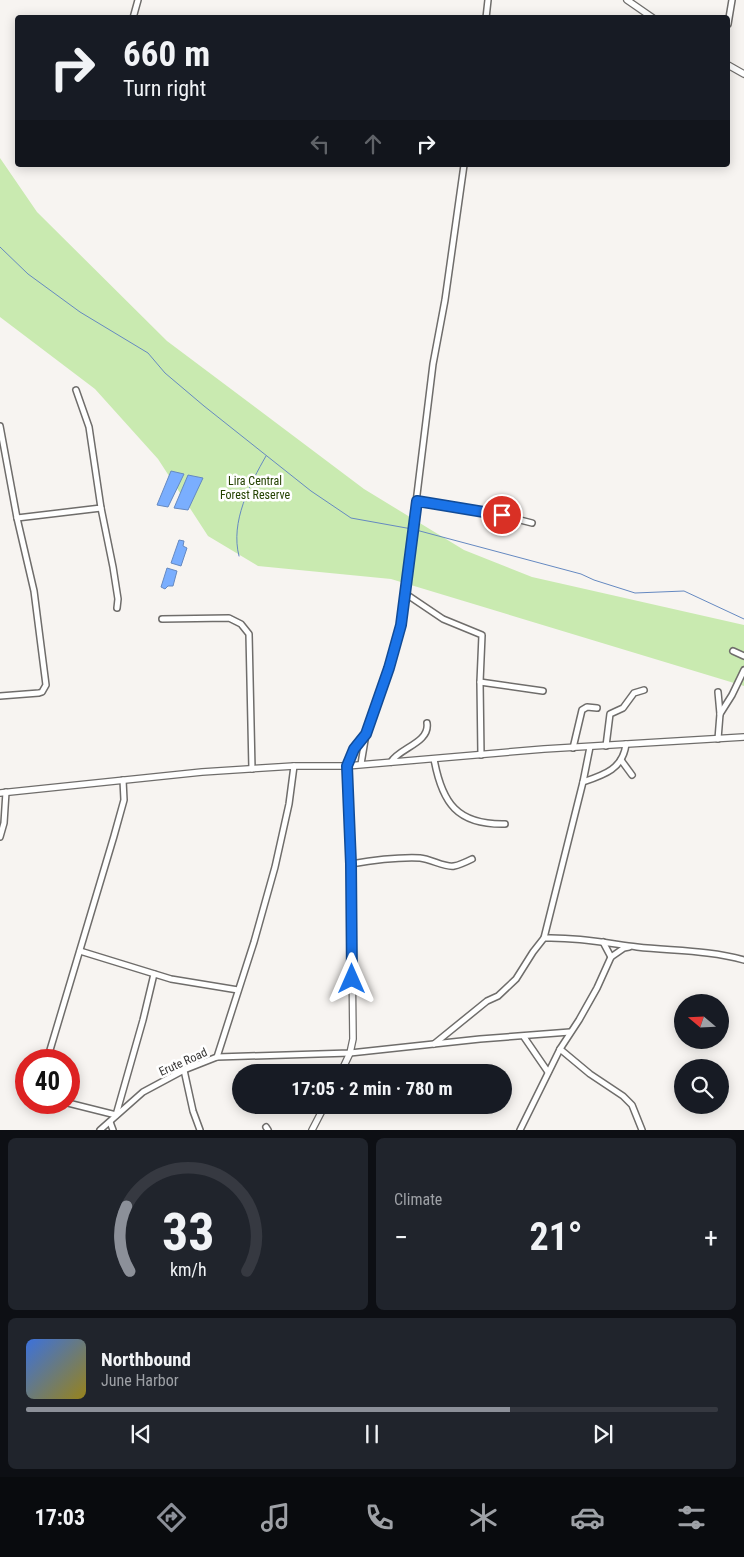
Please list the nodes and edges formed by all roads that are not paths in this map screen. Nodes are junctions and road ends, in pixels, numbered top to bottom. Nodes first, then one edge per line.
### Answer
1 (138, 0) edge
2 (488, 0) edge
3 (626, 0) edge
4 (732, 0) edge
5 (134, 15) edge
6 (486, 15) edge
7 (648, 15) edge
8 (730, 15) edge
9 (730, 66) edge
10 (744, 74) edge
11 (464, 167) edge
12 (76, 390) dead end
13 (0, 426) edge
14 (417, 501) junction
15 (101, 508) junction
16 (17, 518) junction
17 (532, 523) dead end
18 (406, 594) junction
19 (117, 608) dead end
20 (162, 619) dead end
21 (733, 651) dead end
22 (744, 656) edge
23 (744, 670) edge
24 (480, 682) junction
25 (644, 690) dead end
26 (543, 691) dead end
27 (718, 692) dead end
28 (0, 696) edge
29 (597, 708) dead end
30 (720, 714) junction
31 (427, 723) dead end
32 (366, 734) junction
33 (744, 737) edge
34 (718, 739) junction
35 (626, 744) junction
36 (606, 746) junction
37 (590, 747) junction
38 (573, 748) junction
39 (481, 755) junction
40 (434, 759) junction
41 (621, 760) junction
42 (391, 762) junction
43 (361, 764) junction
44 (294, 766) junction
45 (347, 766) junction
46 (252, 769) junction
47 (632, 775) dead end
48 (124, 780) junction
49 (584, 782) junction
50 (3, 792) edge
51 (504, 824) dead end
52 (0, 837) edge
53 (472, 859) dead end
54 (351, 864) junction
55 (544, 938) junction
56 (603, 942) junction
57 (637, 947) junction
58 (80, 951) junction
59 (611, 957) junction
60 (744, 960) edge
61 (154, 974) junction
62 (238, 990) junction
63 (570, 1032) junction
64 (524, 1037) junction
65 (434, 1044) junction
66 (50, 1049) edge
67 (560, 1049) junction
68 (350, 1053) junction
69 (217, 1057) junction
70 (344, 1064) edge
71 (184, 1070) junction
72 (548, 1072) junction
73 (80, 1106) edge
74 (320, 1114) edge
75 (116, 1115) junction
76 (110, 1122) junction
77 (100, 1130) edge
78 (113, 1130) edge
79 (200, 1130) edge
80 (312, 1130) edge
81 (520, 1130) edge
82 (642, 1130) edge

1 - 5 street
2 - 6 street
3 - 7 street
4 - 8 street
9 - 10 street
11 - 14 street
12 - 15 street
13 - 16 street
14 - 17 street
14 - 18 street
15 - 16 street
15 - 19 street
16 - 28 street
18 - 24 street
18 - 32 street
20 - 46 street
21 - 22 street
23 - 30 street
24 - 26 street
24 - 39 street
25 - 36 street
27 - 30 street
29 - 38 street
30 - 34 street
31 - 42 street
32 - 43 street
32 - 45 street
33 - 34 street
34 - 35 street
35 - 36 street
35 - 41 street
36 - 37 street
37 - 38 street
37 - 49 street
38 - 39 street
39 - 40 street
40 - 42 street
40 - 51 street
41 - 47 street
41 - 49 street
42 - 43 street
43 - 45 street
44 - 45 street
44 - 46 street
44 - 62 street
45 - 54 street
46 - 48 street
48 - 50 street
48 - 58 street
49 - 55 street
50 - 52 street
53 - 54 street
54 - 68 street
55 - 56 street
55 - 65 street
56 - 57 street
56 - 59 street
57 - 59 street
57 - 60 street
58 - 61 street
58 - 66 street
59 - 63 street
61 - 62 street
61 - 75 street
62 - 69 street
63 - 64 street, Erute Road
63 - 67 street
64 - 65 street, Erute Road
64 - 72 street
65 - 68 street, Erute Road
67 - 72 street
67 - 82 street
68 - 69 street, Erute Road
68 - 70 street
69 - 71 street, Erute Road
71 - 75 street, Erute Road
71 - 79 street
72 - 81 street
73 - 75 street
74 - 80 street
75 - 76 street, Erute Road
76 - 77 street, Erute Road
76 - 78 street

